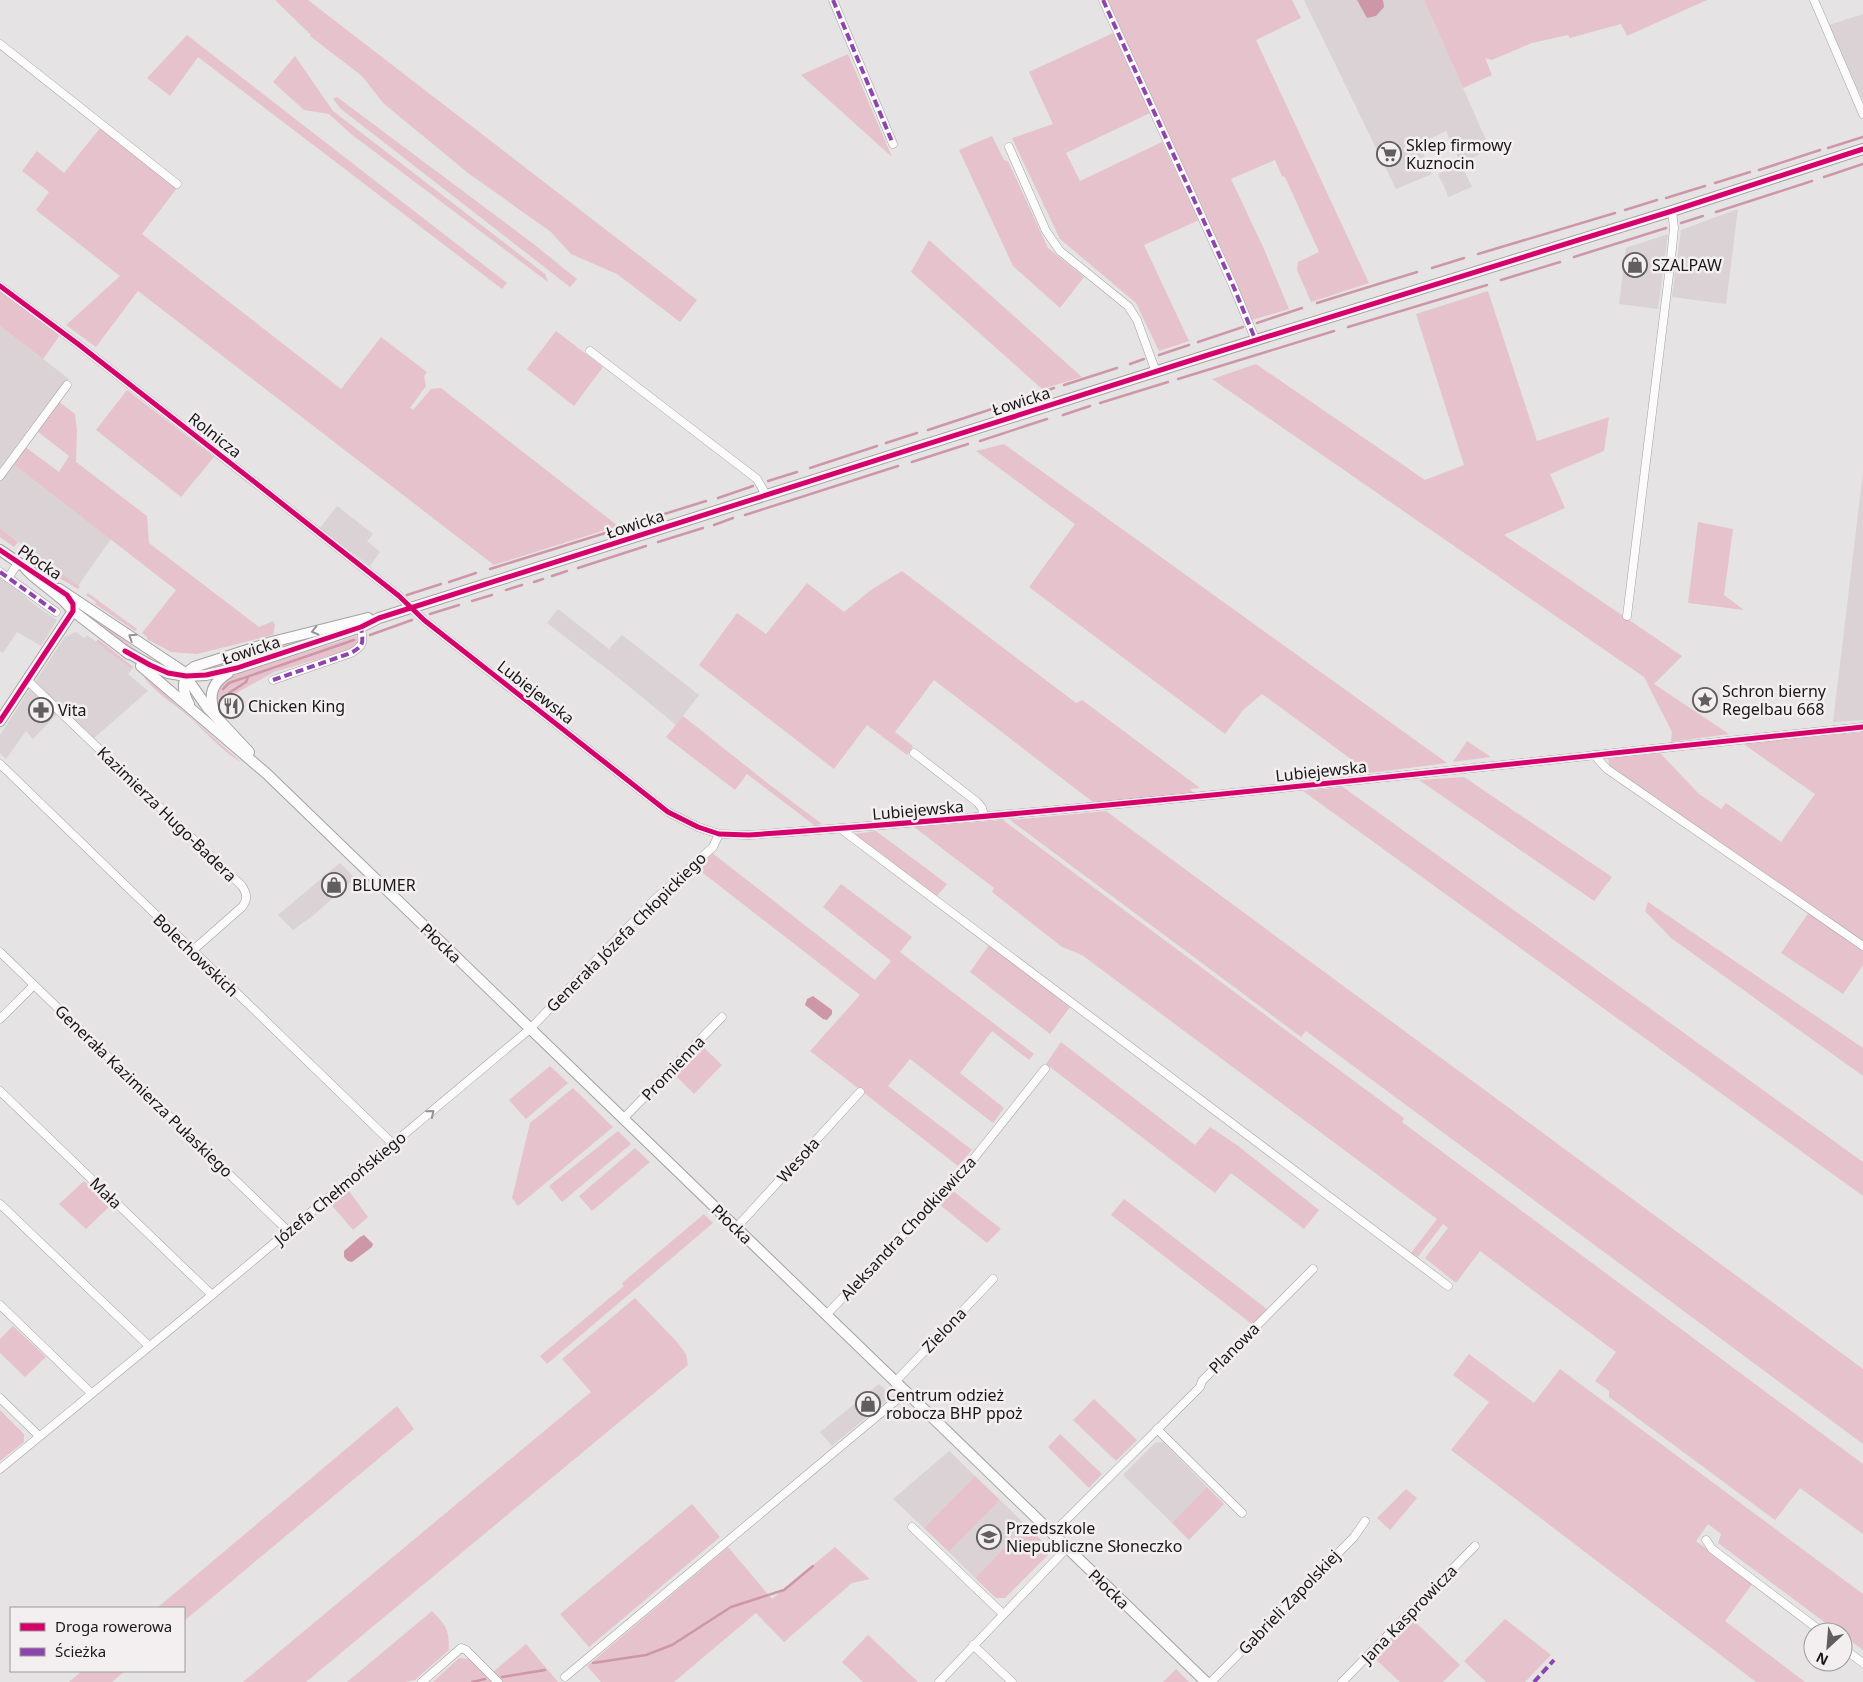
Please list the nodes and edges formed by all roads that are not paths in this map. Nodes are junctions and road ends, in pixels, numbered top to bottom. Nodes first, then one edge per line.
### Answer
1 (833, 0) edge
2 (1103, 0) edge
3 (1814, 0) edge
4 (0, 44) edge
5 (1863, 114) edge
6 (893, 144) dead end
7 (1009, 148) dead end
8 (1863, 149) edge
9 (177, 184) dead end
10 (1672, 212) junction
11 (0, 286) edge
12 (1256, 341) junction
13 (590, 352) dead end
14 (1156, 372) junction
15 (67, 385) dead end
16 (0, 476) edge
17 (766, 495) junction
18 (0, 550) edge
19 (22, 566) junction
20 (0, 572) edge
21 (8, 578) junction
22 (39, 582) junction
23 (31, 594) junction
24 (67, 595) junction
25 (411, 608) junction
26 (74, 611) junction
27 (56, 612) dead end
28 (98, 615) junction
29 (1627, 616) dead end
30 (379, 618) junction
31 (361, 627) junction
32 (125, 651) junction
33 (167, 660) junction
34 (213, 660) junction
35 (237, 668) junction
36 (186, 676) junction
37 (27, 680) junction
38 (272, 680) dead end
39 (194, 712) junction
40 (216, 716) junction
41 (0, 721) edge
42 (1863, 727) edge
43 (914, 753) dead end
44 (1594, 754) junction
45 (0, 764) edge
46 (258, 766) junction
47 (984, 816) junction
48 (841, 829) junction
49 (719, 834) junction
50 (1863, 946) edge
51 (192, 951) junction
52 (0, 952) edge
53 (34, 985) junction
54 (722, 1017) dead end
55 (0, 1020) edge
56 (530, 1029) junction
57 (1045, 1069) dead end
58 (0, 1091) edge
59 (860, 1092) dead end
60 (623, 1119) junction
61 (394, 1144) junction
62 (0, 1204) edge
63 (736, 1228) junction
64 (288, 1231) junction
65 (1313, 1269) dead end
66 (993, 1279) dead end
67 (1448, 1286) dead end
68 (212, 1295) junction
69 (0, 1305) edge
70 (826, 1315) junction
71 (149, 1346) junction
72 (894, 1382) junction
73 (906, 1392) junction
74 (91, 1393) junction
75 (0, 1398) edge
76 (1157, 1428) junction
77 (39, 1436) junction
78 (0, 1469) edge
79 (1242, 1513) dead end
80 (1366, 1521) dead end
81 (912, 1527) dead end
82 (1052, 1534) junction
83 (1706, 1540) dead end
84 (1475, 1546) dead end
85 (1067, 1548) junction
86 (1003, 1614) junction
87 (1809, 1622) edge
88 (974, 1645) junction
89 (565, 1677) dead end
90 (422, 1682) edge
91 (498, 1682) edge
92 (939, 1682) edge
93 (1012, 1682) edge
94 (1206, 1682) edge
95 (1211, 1682) edge
96 (1342, 1682) edge

1 - 6 street
2 - 12 street
3 - 5 street
4 - 9 street
7 - 14 street
8 - 10 street, Łowicka
10 - 12 street, Łowicka
10 - 29 street
11 - 25 street, Rolnicza
12 - 14 street, Łowicka
13 - 17 street
14 - 17 street, Łowicka
15 - 16 street
17 - 25 street, Łowicka
18 - 19 street, Płocka
19 - 21 street
19 - 22 street, Płocka
19 - 24 street, Płocka
20 - 21 street
21 - 23 street
22 - 23 street
22 - 26 street, Płocka
23 - 27 street
24 - 26 street
24 - 28 street, Płocka
25 - 30 street, Łowicka
25 - 49 street, Lubiejewska
26 - 28 street
26 - 32 street, Płocka
26 - 37 street
33 -> 28 street, Płocka
30 - 31 street, Łowicka
30 -> 34 street, Łowicka
31 - 35 street, Łowicka
31 - 38 street
32 - 36 street, Łowicka
32 - 39 street, Płocka
33 - 34 street, Łowicka
33 - 36 street, Płocka
34 - 36 street, Łowicka
35 - 36 street, Łowicka
35 - 40 street, Łowicka
36 - 39 street
36 - 40 street, Płocka
37 - 41 street
37 - 51 street, Kazimierza Hugo-Badera
39 - 46 street, Płocka
40 - 46 street, Płocka
42 - 44 street, Lubiejewska
43 - 47 street
44 - 47 street, Lubiejewska
44 - 50 street
45 - 51 street, Bolechowskich
46 - 56 street, Płocka
47 - 48 street, Lubiejewska
48 - 49 street, Lubiejewska
48 - 67 street
49 - 56 street, Generała Józefa Chłopickiego
51 - 61 street, Bolechowskich
52 - 53 street, Generała Kazimierza Pułaskiego
53 - 55 street
53 - 64 street, Generała Kazimierza Pułaskiego
54 - 60 street, Promienna
56 - 60 street, Płocka
61 -> 56 street, Józefa Chełmońskiego
57 - 70 street, Aleksandra Chodkiewicza
58 - 68 street, Mała
59 - 63 street, Wesoła
60 - 63 street, Płocka
61 - 64 street, Józefa Chełmońskiego
62 - 71 street
63 - 70 street, Płocka
64 - 68 street, Józefa Chełmońskiego
65 - 76 street, Planowa
66 - 72 street, Zielona
68 - 71 street, Józefa Chełmońskiego
69 - 74 street
70 - 72 street, Płocka
71 - 74 street, Józefa Chełmońskiego
72 - 73 street, Płocka
73 - 82 street, Płocka
73 - 89 street
74 - 77 street, Józefa Chełmońskiego
75 - 77 street
76 - 79 street
76 - 82 street, Planowa
77 - 78 street, Józefa Chełmońskiego
80 - 95 street, Gabrieli Zapolskiej
81 - 86 street
82 - 85 street, Płocka
83 - 87 street
84 - 96 street, Jana Kasprowicza
85 - 86 street
85 - 94 street, Płocka
86 - 88 street
88 - 92 street
88 - 93 street
90 - 91 street

